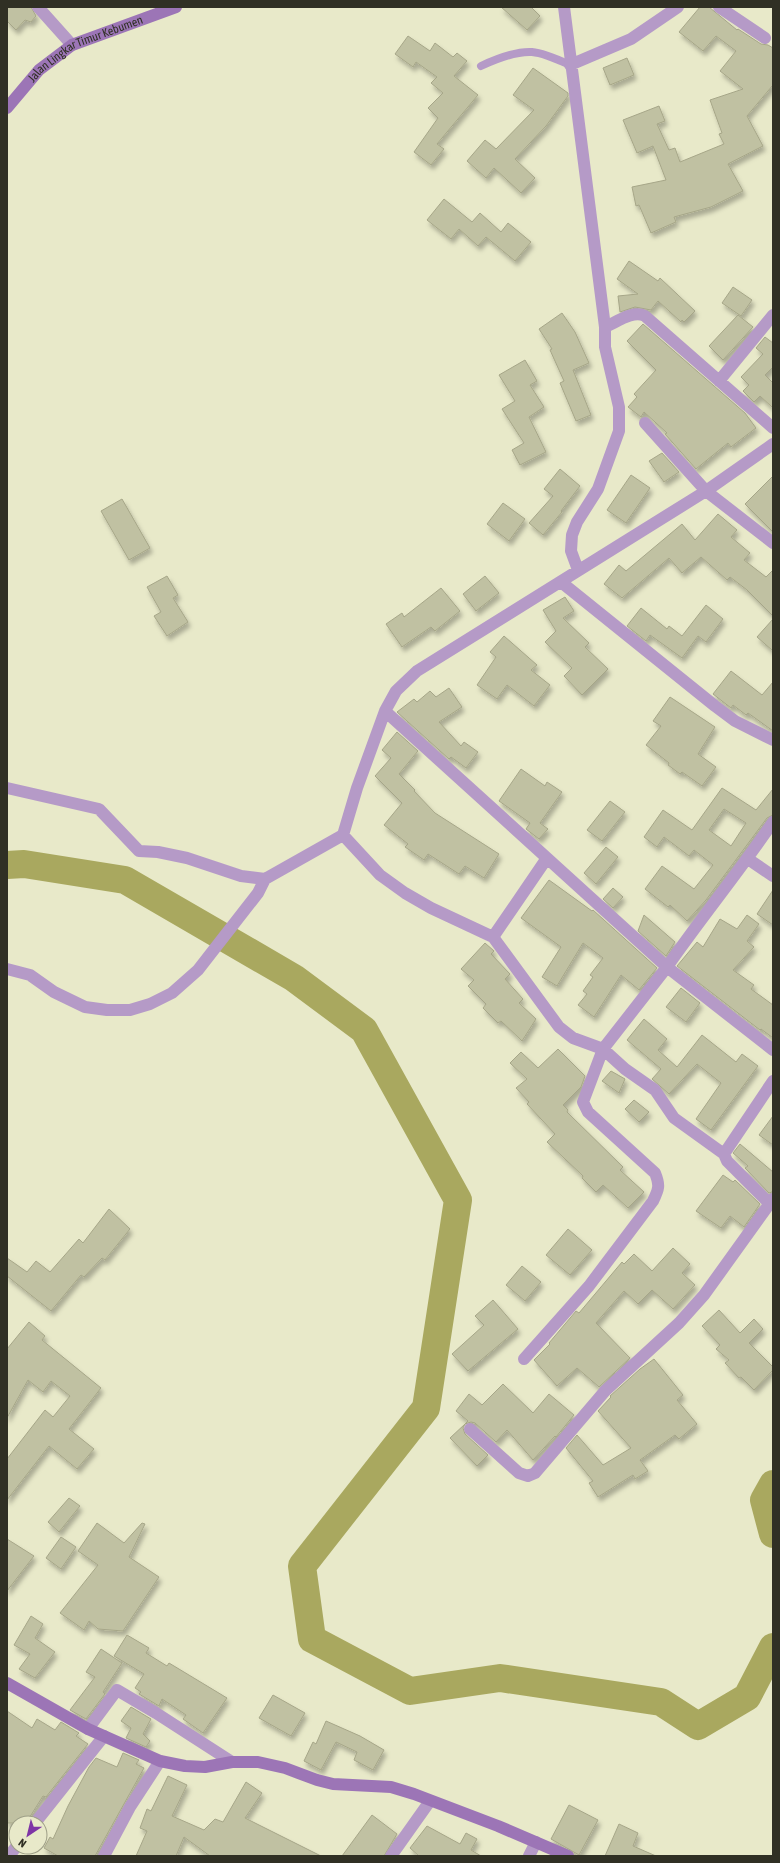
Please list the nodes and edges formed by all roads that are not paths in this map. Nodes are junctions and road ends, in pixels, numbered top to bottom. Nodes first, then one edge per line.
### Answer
1 (38, 7) edge
2 (176, 7) edge
3 (564, 7) edge
4 (678, 7) edge
5 (719, 7) edge
6 (765, 38) dead end
7 (72, 45) junction
8 (570, 65) junction
9 (481, 66) dead end
10 (7, 108) edge
11 (773, 315) edge
12 (605, 327) junction
13 (719, 381) junction
14 (645, 423) dead end
15 (773, 428) edge
16 (773, 444) edge
17 (706, 491) junction
18 (773, 543) edge
19 (578, 570) junction
20 (561, 582) junction
21 (385, 711) junction
22 (773, 740) edge
23 (7, 788) edge
24 (773, 822) edge
25 (343, 835) junction
26 (547, 858) junction
27 (748, 859) junction
28 (773, 876) edge
29 (265, 879) junction
30 (493, 937) junction
31 (667, 967) junction
32 (7, 968) edge
33 (603, 1049) junction
34 (773, 1050) edge
35 (773, 1081) edge
36 (724, 1154) junction
37 (772, 1201) edge
38 (524, 1358) dead end
39 (470, 1430) dead end
40 (7, 1683) edge
41 (88, 1729) junction
42 (104, 1736) junction
43 (160, 1761) junction
44 (232, 1762) junction
45 (430, 1801) junction
46 (41, 1815) edge
47 (536, 1842) junction
48 (104, 1856) edge
49 (391, 1856) edge
50 (529, 1856) edge
51 (568, 1856) edge

1 - 7 street
2 - 7 street, Jalan Lingkar Timur Kebumen
3 - 8 street
4 - 8 street
5 - 6 street
7 - 10 street, Jalan Lingkar Timur Kebumen
8 - 9 lane
8 - 12 street
11 - 13 street
12 - 13 street
12 - 19 street
13 - 15 street
14 - 17 street
16 - 17 street
17 - 18 street
17 - 19 street
19 - 20 street
20 - 21 street
20 - 22 street
21 - 25 street
21 - 26 street
23 - 29 street
24 - 27 street
25 - 29 street
25 - 30 street
26 - 30 street
26 - 31 street
27 - 28 street
27 - 31 street
29 - 32 street
30 - 33 street
31 - 33 street
31 - 34 street
33 - 36 street
33 - 38 street
35 - 36 street
36 - 37 street
37 - 39 street
40 - 41 street
41 - 42 street
41 - 44 street
42 - 43 street
42 - 46 street
43 - 44 street
43 - 48 street
44 - 45 street
45 - 47 street
45 - 49 street
47 - 50 street
47 - 51 street

